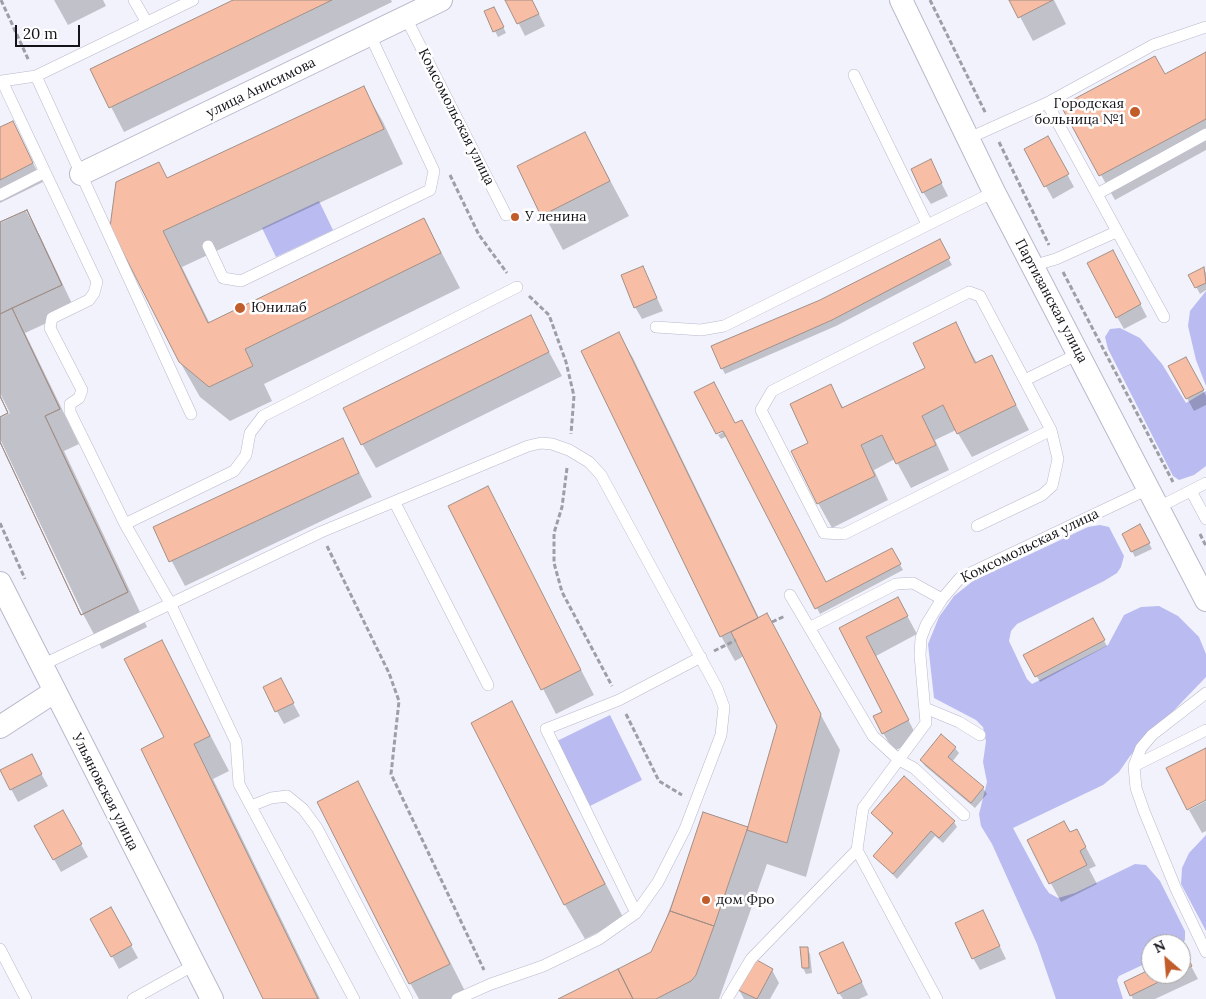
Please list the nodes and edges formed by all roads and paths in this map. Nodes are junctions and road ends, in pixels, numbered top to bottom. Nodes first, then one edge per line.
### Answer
1 (1, 0) edge
2 (134, 0) edge
3 (194, 0) edge
4 (441, 0) edge
5 (901, 0) edge
6 (406, 18) junction
7 (146, 21) junction
8 (1206, 27) edge
9 (370, 35) junction
10 (854, 74) dead end
11 (36, 76) junction
12 (1, 79) edge
13 (1047, 103) junction
14 (1206, 134) edge
15 (968, 139) junction
16 (43, 173) junction
17 (449, 173) dead end
18 (81, 174) junction
19 (994, 192) junction
20 (1097, 194) junction
21 (0, 195) edge
22 (506, 215) dead end
23 (927, 224) junction
24 (1116, 232) junction
25 (208, 246) dead end
26 (1032, 266) junction
27 (517, 287) junction
28 (1164, 317) dead end
29 (656, 327) dead end
30 (1078, 354) junction
31 (1025, 380) junction
32 (191, 414) dead end
33 (1051, 430) junction
34 (569, 450) junction
35 (1206, 483) edge
36 (1191, 491) junction
37 (1152, 499) junction
38 (395, 503) junction
39 (1206, 519) edge
40 (125, 524) junction
41 (977, 526) dead end
42 (321, 532) junction
43 (0, 583) edge
44 (790, 595) dead end
45 (942, 599) junction
46 (1206, 600) edge
47 (170, 603) junction
48 (811, 627) junction
49 (736, 640) dead end
50 (701, 657) junction
51 (40, 666) junction
52 (488, 685) dead end
53 (54, 692) junction
54 (1206, 693) edge
55 (619, 700) junction
56 (925, 708) junction
57 (0, 726) edge
58 (1206, 730) edge
59 (980, 735) dead end
60 (899, 760) junction
61 (1134, 766) junction
62 (694, 802) junction
63 (250, 806) junction
64 (964, 814) dead end
65 (858, 850) junction
66 (636, 913) junction
67 (0, 949) edge
68 (1206, 952) edge
69 (194, 965) junction
70 (491, 984) junction
71 (26, 999) edge
72 (133, 999) edge
73 (212, 999) edge
74 (354, 999) edge
75 (407, 999) edge
76 (457, 999) edge
77 (727, 999) edge
78 (937, 999) edge

1 - 11 path
2 - 7 lane
3 - 7 lane
4 - 6 street, улица Анисимова
5 - 15 street, Партизанская улица
6 - 9 street, улица Анисимова
6 - 22 lane, Комсомольская улица
7 - 11 lane
8 - 13 lane
9 - 18 street, улица Анисимова
9 - 25 lane
10 - 23 lane
11 - 12 lane
11 - 18 lane
12 - 16 lane
13 - 15 lane
13 - 20 lane
14 - 20 lane
15 - 19 street, Партизанская улица
16 - 21 lane
16 - 40 lane
17 - 27 path
18 - 32 lane
19 - 23 lane
19 - 26 street, Партизанская улица
20 - 24 lane
23 - 29 lane
24 - 26 lane
24 - 28 lane
26 - 30 street, Партизанская улица
27 - 34 path
27 - 40 lane
30 - 31 lane
30 - 37 street, Партизанская улица
31 - 33 lane
31 - 33 lane
33 - 41 lane
34 - 38 lane
34 - 50 lane
34 - 55 path
35 - 36 lane, Комсомольская улица
36 - 37 lane, Комсомольская улица
36 - 39 lane
37 - 45 lane, Комсомольская улица
37 - 46 street, Партизанская улица
38 - 42 lane
38 - 52 lane
40 - 47 lane
42 - 47 lane
42 - 70 path
43 - 51 street, Ульяновская улица
44 - 48 lane
45 - 48 lane
45 - 56 lane, Комсомольская улица
47 - 51 lane
47 - 63 lane
48 - 60 lane
49 - 50 path
50 - 55 lane
50 - 62 lane
51 - 53 street, Ульяновская улица
53 - 57 street
53 - 69 street, Ульяновская улица
54 - 61 lane
55 - 62 path
55 - 66 lane
56 - 59 lane
56 - 60 lane, Комсомольская улица
58 - 61 lane
60 - 64 lane
60 - 65 lane, Комсомольская улица
61 - 68 lane
62 - 66 lane
63 - 74 lane
63 - 75 lane
65 - 77 lane
65 - 78 lane
66 - 70 lane
67 - 71 lane
69 - 72 lane
69 - 73 street, Ульяновская улица
70 - 76 lane

